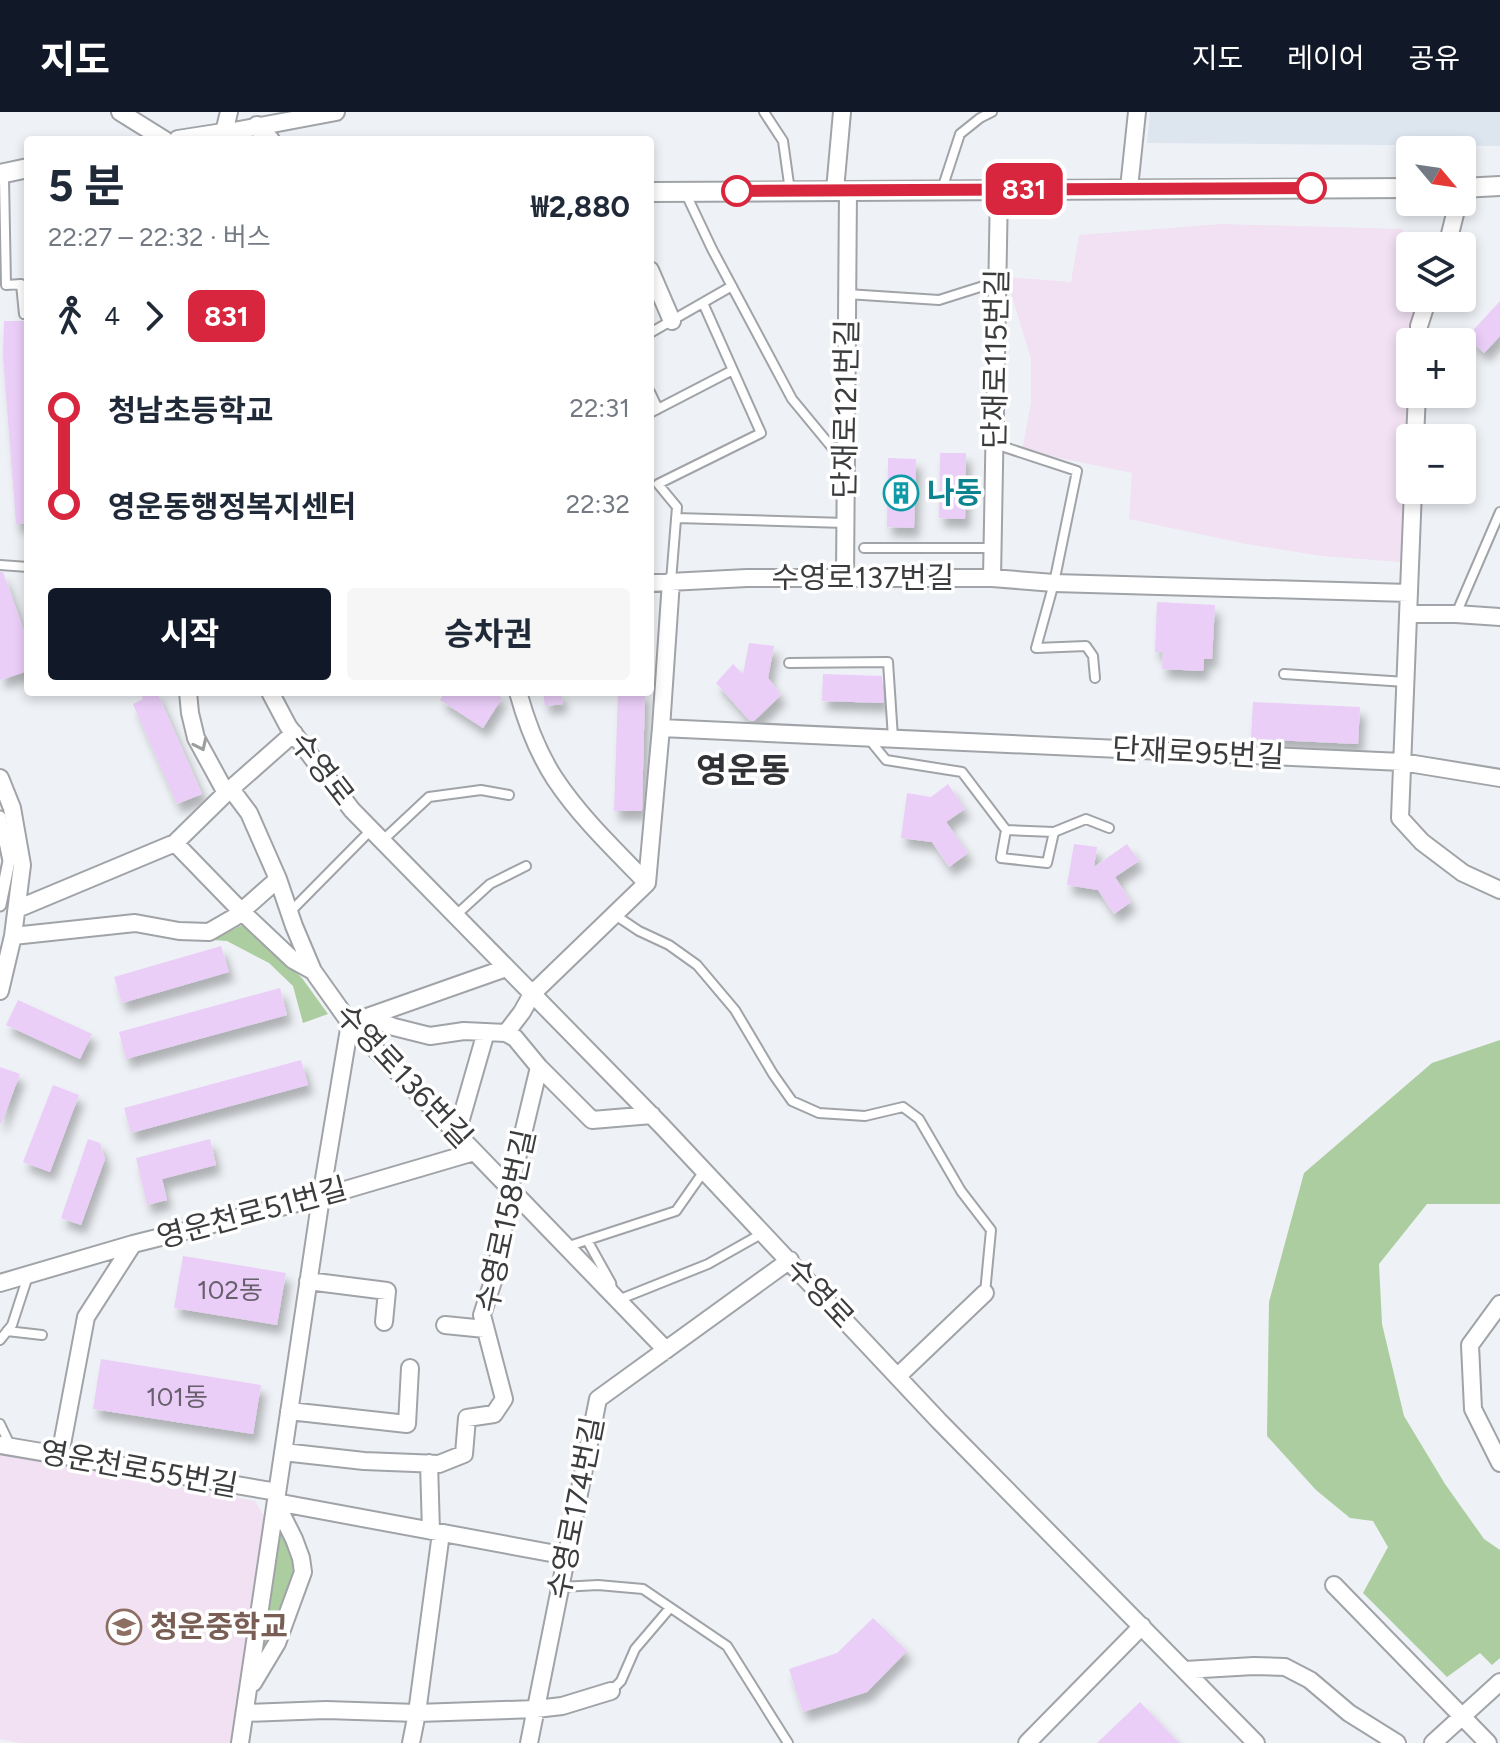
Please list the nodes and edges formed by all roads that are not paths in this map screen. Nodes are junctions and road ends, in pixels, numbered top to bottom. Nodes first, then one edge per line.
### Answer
1 (120, 112) edge
2 (229, 112) edge
3 (336, 112) edge
4 (764, 112) edge
5 (842, 112) edge
6 (992, 112) edge
7 (1137, 112) edge
8 (297, 115) edge
9 (263, 133) edge
10 (159, 136) edge
11 (223, 136) edge
12 (24, 169) edge
13 (1, 178) edge
14 (24, 179) edge
15 (1500, 186) edge
16 (1476, 187) edge
17 (1129, 188) junction
18 (1396, 188) edge
19 (942, 189) junction
20 (999, 189) junction
21 (842, 190) junction
22 (790, 191) junction
23 (654, 192) edge
24 (685, 192) junction
25 (654, 279) edge
26 (997, 282) junction
27 (732, 286) junction
28 (847, 294) junction
29 (703, 303) junction
30 (24, 314) edge
31 (672, 321) junction
32 (654, 331) edge
33 (733, 370) junction
34 (654, 411) edge
35 (994, 444) junction
36 (846, 465) junction
37 (1412, 504) edge
38 (1500, 512) edge
39 (676, 518) junction
40 (845, 523) junction
41 (864, 548) dead end
42 (992, 548) junction
43 (0, 565) edge
44 (24, 567) edge
45 (845, 578) junction
46 (992, 578) junction
47 (671, 581) junction
48 (654, 583) edge
49 (1054, 583) junction
50 (1409, 593) junction
51 (1408, 614) junction
52 (1456, 614) junction
53 (1500, 617) edge
54 (789, 663) dead end
55 (1284, 674) dead end
56 (1095, 678) dead end
57 (1406, 682) junction
58 (188, 696) edge
59 (272, 696) edge
60 (519, 696) edge
61 (661, 728) junction
62 (294, 733) junction
63 (868, 738) junction
64 (893, 739) junction
65 (1402, 762) junction
66 (0, 778) edge
67 (1500, 778) edge
68 (228, 791) junction
69 (509, 795) dead end
70 (0, 817) edge
71 (1109, 828) dead end
72 (1006, 830) junction
73 (1054, 832) junction
74 (377, 835) junction
75 (175, 843) junction
76 (526, 866) dead end
77 (278, 879) junction
78 (647, 883) junction
79 (1500, 890) edge
80 (8, 907) edge
81 (241, 911) junction
82 (289, 913) junction
83 (614, 915) junction
84 (455, 916) junction
85 (13, 936) junction
86 (506, 968) junction
87 (313, 971) junction
88 (0, 991) edge
89 (532, 994) junction
90 (368, 1017) junction
91 (350, 1023) junction
92 (486, 1032) junction
93 (506, 1033) junction
94 (539, 1067) junction
95 (652, 1115) junction
96 (457, 1133) junction
97 (474, 1152) junction
98 (705, 1171) junction
99 (510, 1188) junction
100 (321, 1197) junction
101 (764, 1233) junction
102 (587, 1240) junction
103 (133, 1244) junction
104 (566, 1247) junction
105 (790, 1260) junction
106 (29, 1275) junction
107 (308, 1281) junction
108 (0, 1283) edge
109 (985, 1293) joint
110 (616, 1298) junction
111 (1500, 1304) edge
112 (384, 1322) dead end
113 (445, 1325) dead end
114 (485, 1329) junction
115 (7, 1331) junction
116 (42, 1335) dead end
117 (0, 1340) edge
118 (666, 1350) junction
119 (410, 1368) dead end
120 (898, 1376) junction
121 (289, 1411) junction
122 (0, 1424) edge
123 (6, 1446) edge
124 (283, 1452) junction
125 (60, 1455) junction
126 (429, 1463) junction
127 (1500, 1463) edge
128 (276, 1497) junction
129 (436, 1532) junction
130 (567, 1556) junction
131 (1334, 1585) dead end
132 (560, 1587) junction
133 (670, 1608) junction
134 (1142, 1626) junction
135 (1185, 1670) junction
136 (1500, 1682) edge
137 (611, 1691) joint
138 (248, 1692) junction
139 (536, 1709) junction
140 (245, 1713) junction
141 (417, 1713) junction
142 (1462, 1717) junction
143 (240, 1743) edge
144 (411, 1743) edge
145 (529, 1743) edge
146 (788, 1743) edge
147 (1027, 1743) edge
148 (1256, 1743) edge
149 (1397, 1743) edge
150 (1433, 1743) edge
151 (1488, 1743) edge

1 - 10 street
2 - 11 street
3 - 8 street
4 - 22 lane
5 - 21 street, 단재로121번길
6 - 19 lane
7 - 17 street
8 - 9 street
9 - 11 street
12 - 13 street
13 - 14 street
13 - 30 lane
15 - 16 street
17 - 18 street
17 - 20 street
19 - 20 street
19 - 21 street
20 - 26 street, 단재로115번길
21 - 22 street
21 - 28 street, 단재로121번길
22 - 24 street
23 - 24 street
24 - 27 lane
25 - 31 street
26 - 28 lane, 단재로121번길
26 - 35 street, 단재로115번길
27 - 29 lane
27 - 36 lane
28 - 36 street, 단재로121번길
29 - 31 lane
29 - 33 lane
31 - 32 lane
33 - 34 lane
33 - 39 lane
35 - 42 street, 단재로115번길
35 - 49 lane
36 - 40 street, 단재로121번길
37 - 50 street
38 - 52 lane
39 - 40 lane, 단재로121번길
39 - 47 lane
40 - 45 street, 단재로121번길
41 - 42 lane
42 - 46 street, 단재로115번길
43 - 44 lane
45 - 46 street, 수영로137번길
45 - 47 street, 수영로137번길
46 - 49 street, 수영로137번길
47 - 48 street, 수영로137번길
47 - 61 street
49 - 50 street, 수영로137번길
49 - 56 lane
50 - 51 street
51 - 52 street
51 - 57 street
52 - 53 street
54 - 64 lane
55 - 57 lane
57 - 65 street
58 -> 68 street, 수영로136번길
59 - 62 street, 수영로
60 - 78 street
61 - 63 street, 단재로95번길
61 - 78 street
62 - 68 street
62 - 74 street, 수영로
63 - 64 street, 단재로95번길
63 - 72 lane
64 - 65 street, 단재로95번길
65 - 67 street
65 - 79 street
66 - 80 street
68 - 75 street
68 - 77 street, 수영로136번길
69 - 74 lane
70 - 80 street
71 - 73 lane
72 - 73 lane
72 - 73 lane
74 - 82 lane
74 - 84 street, 수영로
75 - 80 street
75 - 81 street, 수영로136번길
76 - 84 lane
77 - 81 street
77 - 82 street, 수영로136번길
78 - 83 street
80 - 85 street
81 - 85 street
81 - 87 street, 수영로136번길
82 - 87 street, 수영로136번길
83 - 89 street
83 - 109 lane
84 - 86 street, 수영로
85 - 88 street
86 - 89 street, 수영로
86 - 90 street
87 - 91 street, 수영로136번길
89 - 93 street
89 - 95 street, 수영로
90 - 91 street
90 - 92 street
91 - 96 street, 수영로136번길
91 - 100 street
92 - 93 street
92 - 96 street
93 - 94 street, 수영로158번길
94 - 95 street, 수영로158번길
94 - 99 street, 수영로158번길
95 - 98 street, 수영로
96 - 97 street, 수영로136번길
97 - 99 street, 수영로136번길
97 - 100 street, 영운천로51번길
98 - 101 street, 수영로
98 - 102 lane
99 - 104 street, 수영로136번길
99 - 114 street, 수영로158번길
100 - 103 street, 영운천로51번길
100 - 107 street
101 - 105 street, 수영로
101 - 110 lane
102 - 104 lane
102 - 110 lane
103 - 106 street, 영운천로51번길
103 - 125 street
104 - 110 street, 수영로136번길
105 - 118 street, 수영로174번길
105 - 120 street, 수영로
106 - 108 street, 영운천로51번길
106 - 115 lane
107 - 112 street
107 - 121 street
109 - 120 street
110 - 118 street, 수영로136번길
111 - 127 street
113 - 114 street
114 - 126 street, 수영로158번길
115 - 116 lane
115 - 117 lane
118 - 130 street, 수영로174번길
119 - 121 street
120 - 134 street, 수영로
121 - 124 street
122 - 123 lane
123 - 125 street, 영운천로55번길
124 - 126 street
124 - 128 street
125 - 128 street, 영운천로55번길
126 - 129 street
128 - 129 street, 영운천로55번길
128 - 138 street
128 - 138 street
129 - 130 street, 영운천로55번길
129 - 141 street
130 - 132 street, 수영로174번길
131 - 142 street
132 - 133 lane
132 - 139 street, 수영로174번길
133 - 137 lane
133 - 146 lane
134 - 135 street, 수영로
134 - 147 street
135 - 148 street, 수영로
135 - 149 street
136 - 142 street
137 - 139 street
138 - 140 street
139 - 141 street
139 - 145 street, 수영로174번길
140 - 141 street
140 - 143 street
141 - 144 street
142 - 150 street
142 - 151 street

